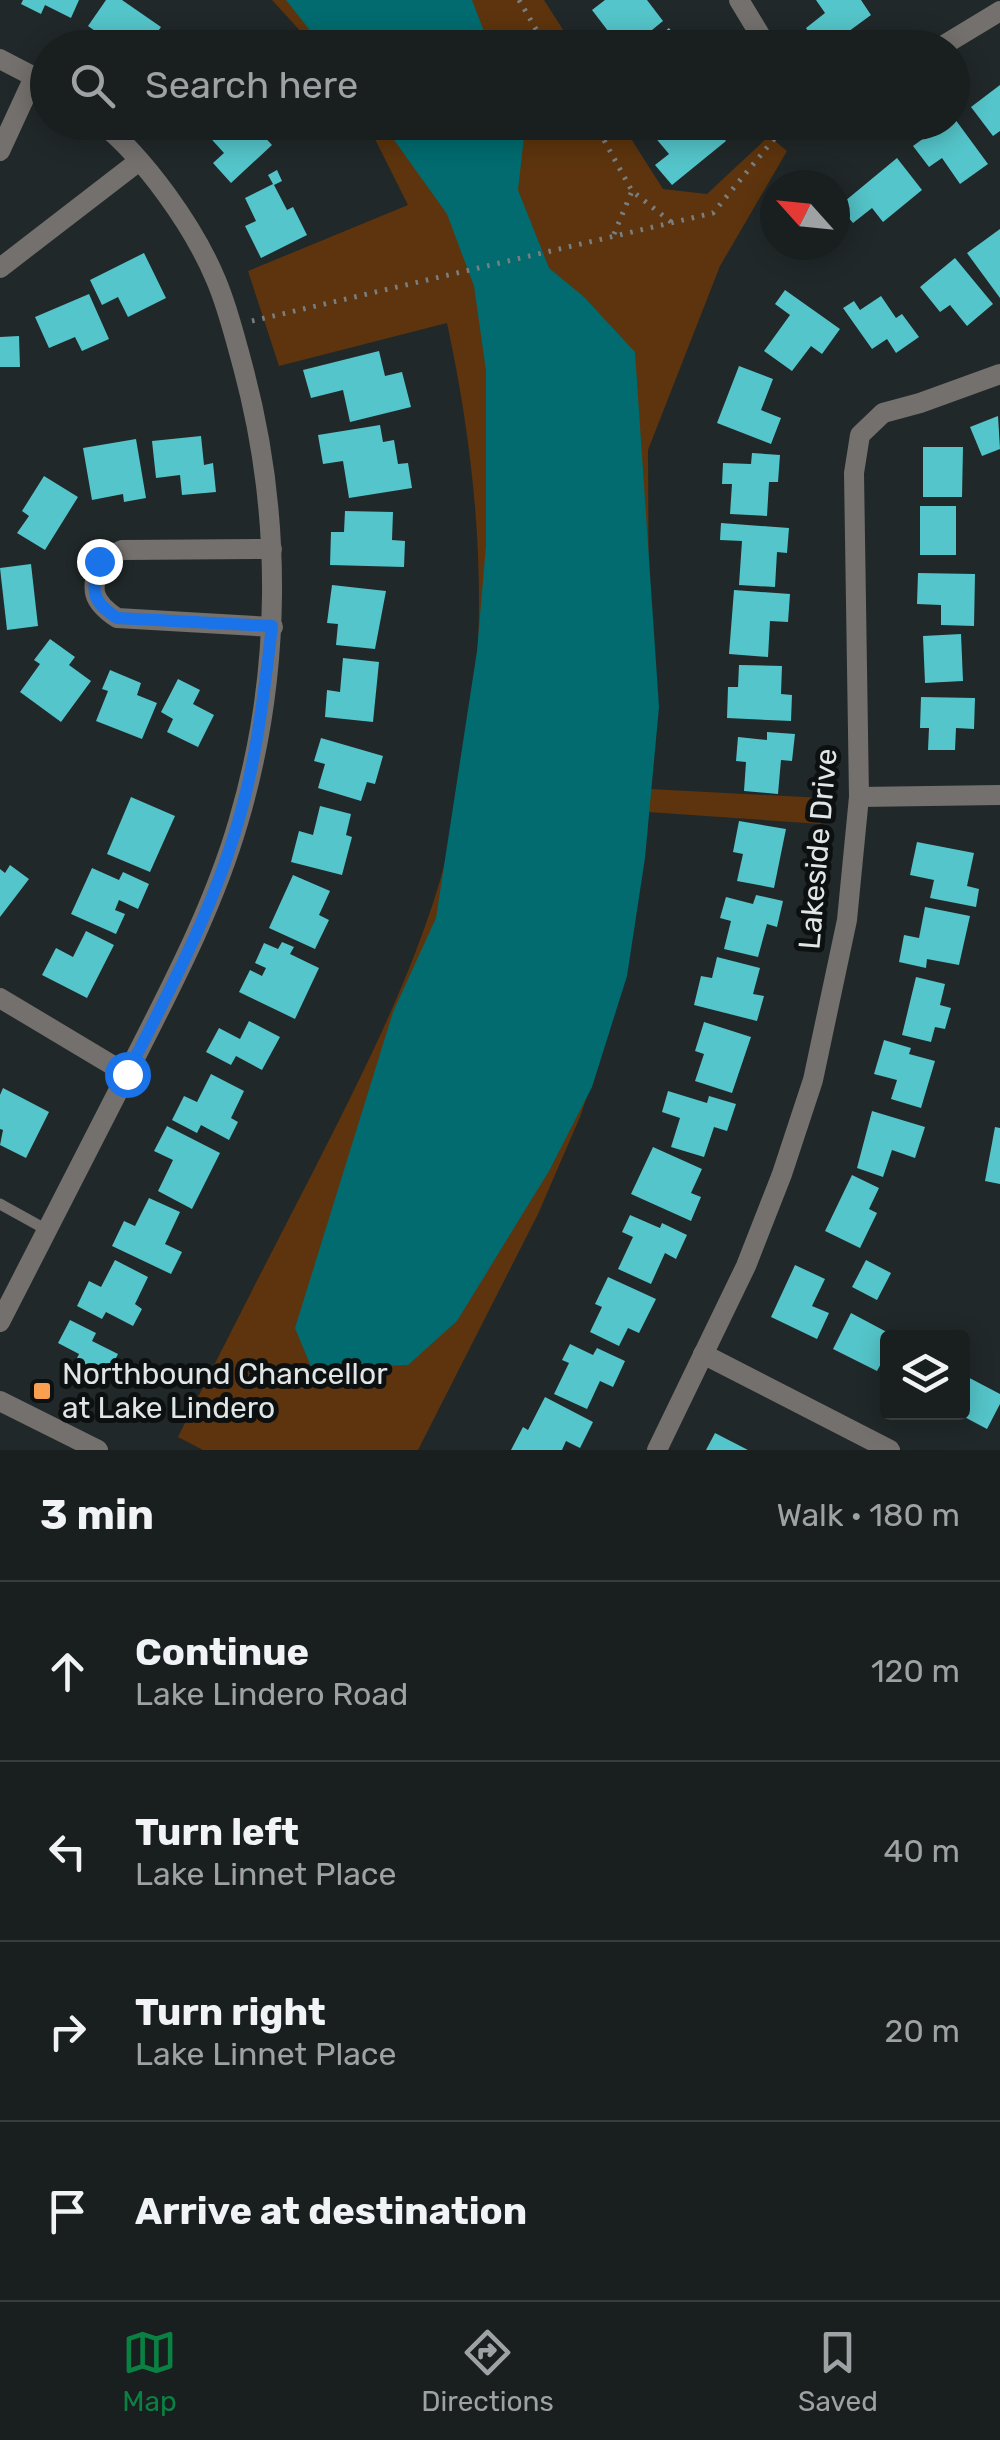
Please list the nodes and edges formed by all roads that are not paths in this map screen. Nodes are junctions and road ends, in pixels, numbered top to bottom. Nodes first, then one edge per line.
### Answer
1 (738, 0) edge
2 (1000, 10) edge
3 (757, 30) edge
4 (968, 30) edge
5 (0, 59) edge
6 (30, 74) edge
7 (30, 99) edge
8 (118, 140) edge
9 (0, 151) edge
10 (139, 161) junction
11 (0, 268) edge
12 (1000, 374) edge
13 (272, 549) junction
14 (272, 626) junction
15 (1000, 795) edge
16 (859, 797) junction
17 (0, 998) edge
18 (127, 1074) junction
19 (0, 1204) edge
20 (47, 1230) junction
21 (0, 1322) edge
22 (703, 1354) junction
23 (0, 1401) edge
24 (98, 1450) edge
25 (657, 1450) edge
26 (890, 1450) edge

1 - 3 street
2 - 4 street
5 - 6 street
7 - 9 street
8 - 10 street
10 - 11 street
10 - 13 street
12 - 16 street, Lakeside Drive
13 - 14 street
13 - 14 street
14 - 18 street
15 - 16 street
16 - 22 street, Lakeside Drive
17 - 18 street
18 - 20 street
19 - 20 lane
20 - 21 street
22 - 25 street, Lakeside Drive
22 - 26 street
23 - 24 street

